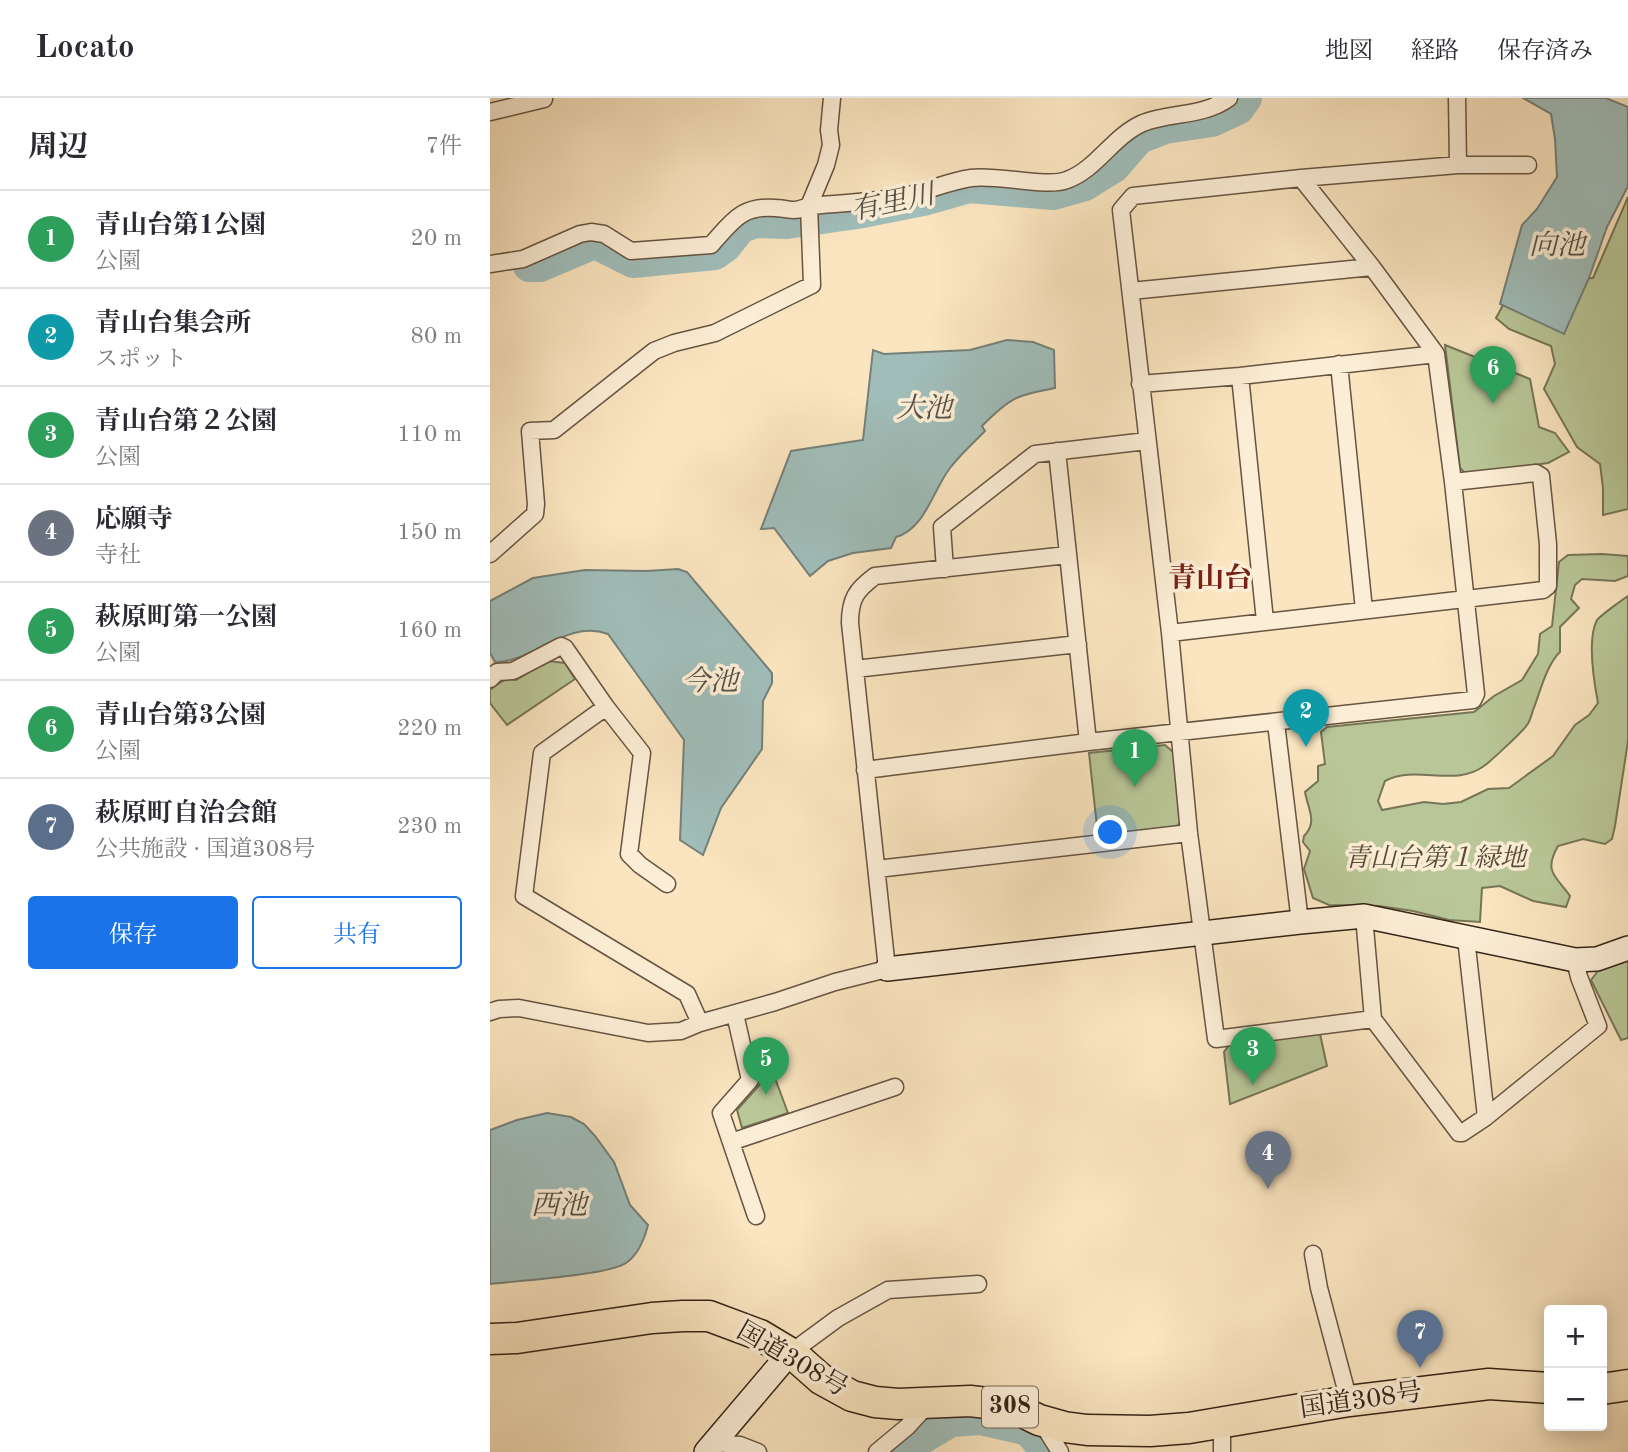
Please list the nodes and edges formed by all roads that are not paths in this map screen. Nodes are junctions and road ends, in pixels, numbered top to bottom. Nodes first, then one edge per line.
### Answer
1 (832, 98) edge
2 (1228, 98) edge
3 (1457, 98) edge
4 (544, 99) edge
5 (490, 112) edge
6 (1458, 165) junction
7 (1528, 165) dead end
8 (1301, 178) junction
9 (809, 206) junction
10 (490, 264) edge
11 (1372, 267) junction
12 (1131, 291) junction
13 (1436, 354) junction
14 (1339, 364) junction
15 (1240, 376) junction
16 (1140, 384) junction
17 (1147, 441) junction
18 (1057, 451) junction
19 (1453, 482) junction
20 (490, 554) edge
21 (1067, 555) junction
22 (945, 569) junction
23 (1464, 598) junction
24 (1364, 610) junction
25 (1265, 621) junction
26 (1170, 634) junction
27 (1078, 644) junction
28 (855, 669) junction
29 (490, 679) edge
30 (606, 707) junction
31 (1276, 723) junction
32 (1179, 734) junction
33 (1088, 742) junction
34 (864, 770) junction
35 (1189, 833) junction
36 (877, 869) junction
37 (667, 884) dead end
38 (1364, 916) junction
39 (1300, 922) junction
40 (1204, 933) junction
41 (1466, 939) junction
42 (1628, 948) edge
43 (1575, 960) junction
44 (887, 970) junction
45 (490, 1012) edge
46 (735, 1013) junction
47 (1373, 1018) junction
48 (701, 1023) junction
49 (895, 1087) dead end
50 (1486, 1117) junction
51 (731, 1142) junction
52 (756, 1216) dead end
53 (1313, 1254) dead end
54 (978, 1284) dead end
55 (490, 1339) edge
56 (789, 1354) junction
57 (1628, 1385) edge
58 (1544, 1388) edge
59 (1607, 1388) edge
60 (1349, 1402) junction
61 (928, 1404) junction
62 (1039, 1420) junction
63 (1222, 1438) edge
64 (709, 1447) edge
65 (758, 1452) edge
66 (877, 1452) edge
67 (1060, 1452) edge

1 - 9 street
2 - 9 street
3 - 6 street
4 - 5 street
6 - 7 street
6 - 8 street
8 - 11 street
8 - 12 street
9 - 10 street
9 - 20 street
11 - 12 street
11 - 13 street
12 - 16 street
13 - 14 street
13 - 19 street
14 - 15 street
14 - 24 street
15 - 16 street
15 - 25 street
16 - 17 street
17 - 18 street
17 - 26 street
18 - 21 street
18 - 22 street
19 - 23 street
19 - 23 street
21 - 22 street
21 - 27 street
22 - 28 street
23 - 24 street
23 - 31 street
24 - 25 street
25 - 26 street
26 - 32 street
27 - 28 street
27 - 33 street
28 - 34 street
29 - 30 street
30 - 37 street
30 - 48 street
31 - 32 street
31 - 39 street
32 - 33 street
32 - 35 street
33 - 34 street
34 - 36 street
35 - 36 street
35 - 40 street
36 - 44 street
38 - 39 street
38 - 41 street
38 - 47 street
39 - 40 street
40 - 44 street
40 - 47 street
41 - 43 street
41 - 50 street
42 - 43 street
43 - 50 street
44 - 46 street
45 - 48 street
46 - 48 street
46 - 51 street
47 - 50 street
49 - 51 street
51 - 52 street
53 - 60 street
54 - 56 street
55 - 56 highway, 国道308号 / 308
56 - 61 highway, 国道308号 / 308
56 - 64 street
57 - 59 highway
58 - 60 highway, 国道308号 / 308
60 - 63 highway, 国道308号 / 308
61 - 62 highway, 国道308号 / 308
61 - 66 street
62 - 63 highway, 国道308号 / 308
62 - 67 street
64 - 65 street

